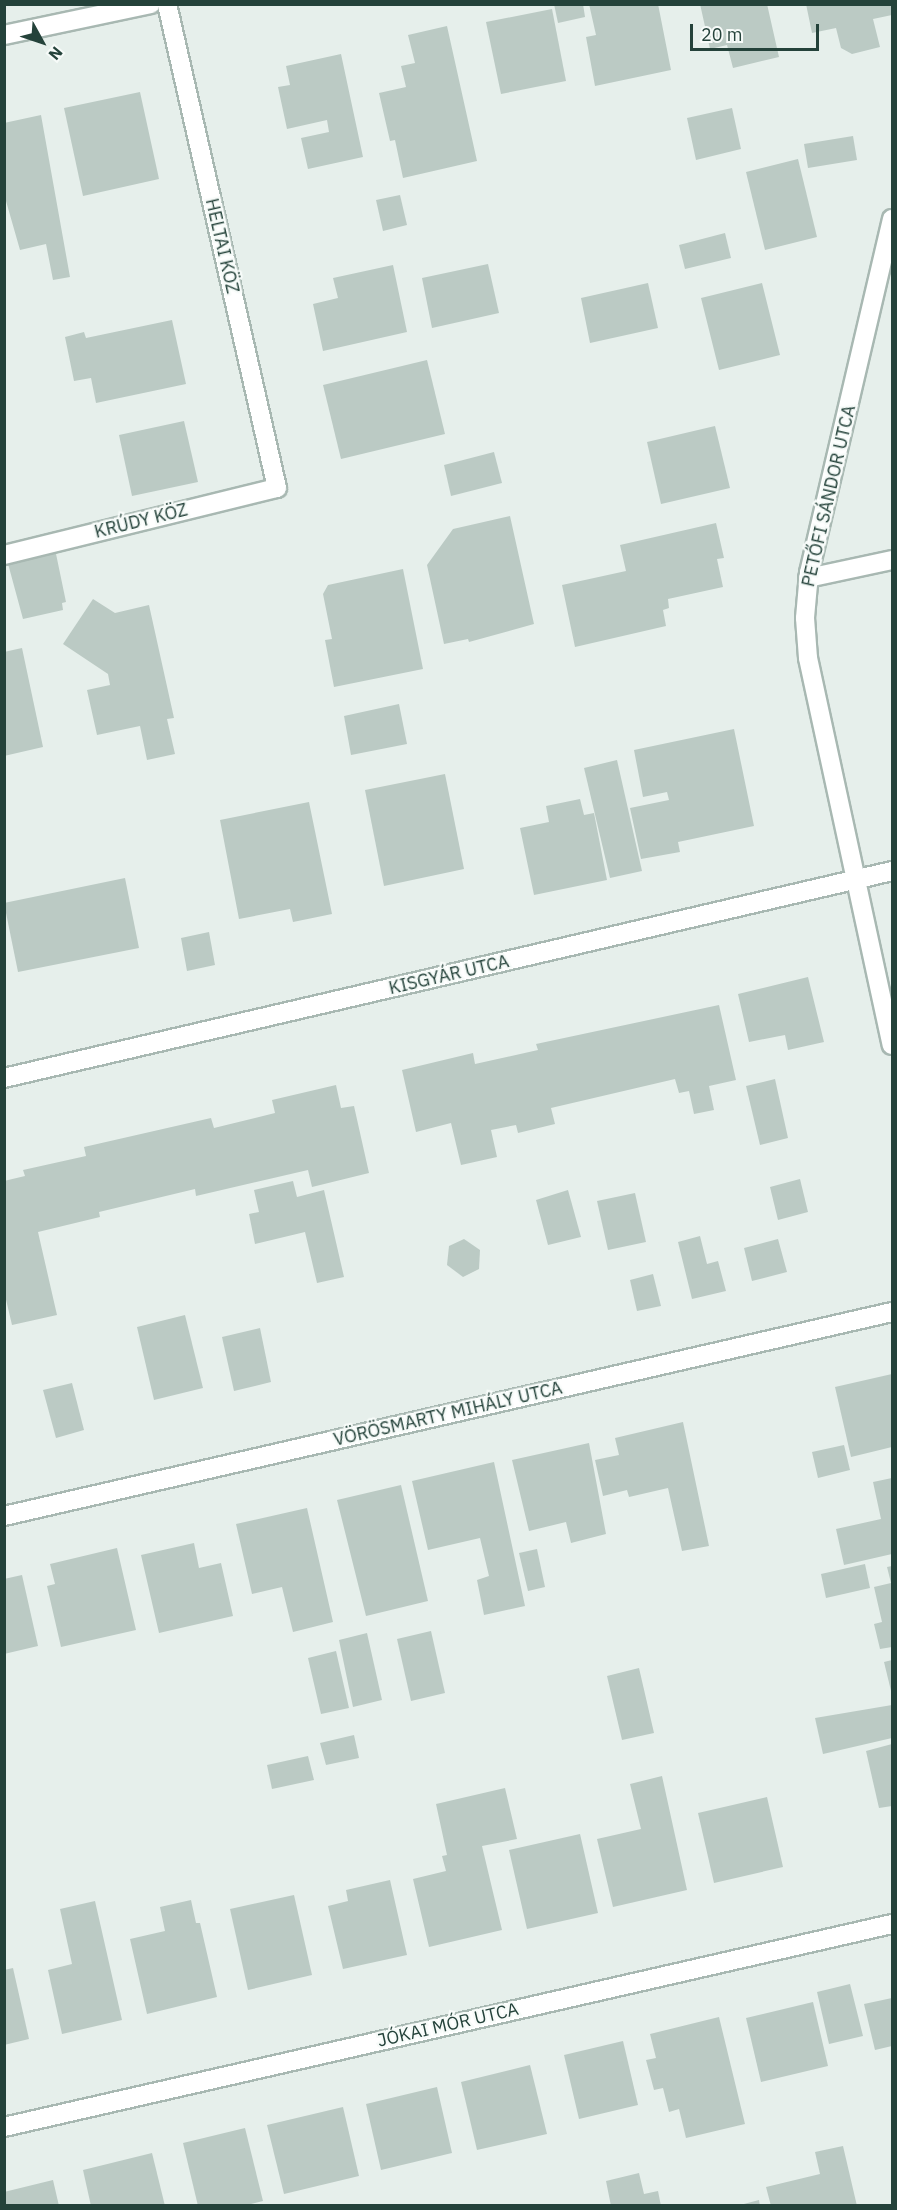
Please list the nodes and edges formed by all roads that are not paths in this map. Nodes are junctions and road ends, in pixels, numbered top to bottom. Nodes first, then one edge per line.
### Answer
1 (151, 4) edge
2 (167, 4) edge
3 (4, 35) edge
4 (892, 219) edge
5 (277, 488) joint
6 (4, 555) edge
7 (892, 560) edge
8 (808, 578) junction
9 (892, 871) edge
10 (854, 881) junction
11 (892, 1046) edge
12 (4, 1078) edge
13 (892, 1312) edge
14 (4, 1516) edge
15 (892, 1924) edge
16 (4, 2127) edge

1 - 3 street
2 - 5 street, HELTAI KÖZ
4 - 8 street, PETŐFI SÁNDOR UTCA
5 - 6 street, KRÚDY KÖZ
7 - 8 street
8 - 10 street, PETŐFI SÁNDOR UTCA
9 - 10 street, KISGYÁR UTCA
10 - 11 street, PETŐFI SÁNDOR UTCA
10 - 12 street, KISGYÁR UTCA
13 - 14 street, VÖRÖSMARTY MIHÁLY UTCA
15 - 16 street, JÓKAI MÓR UTCA

